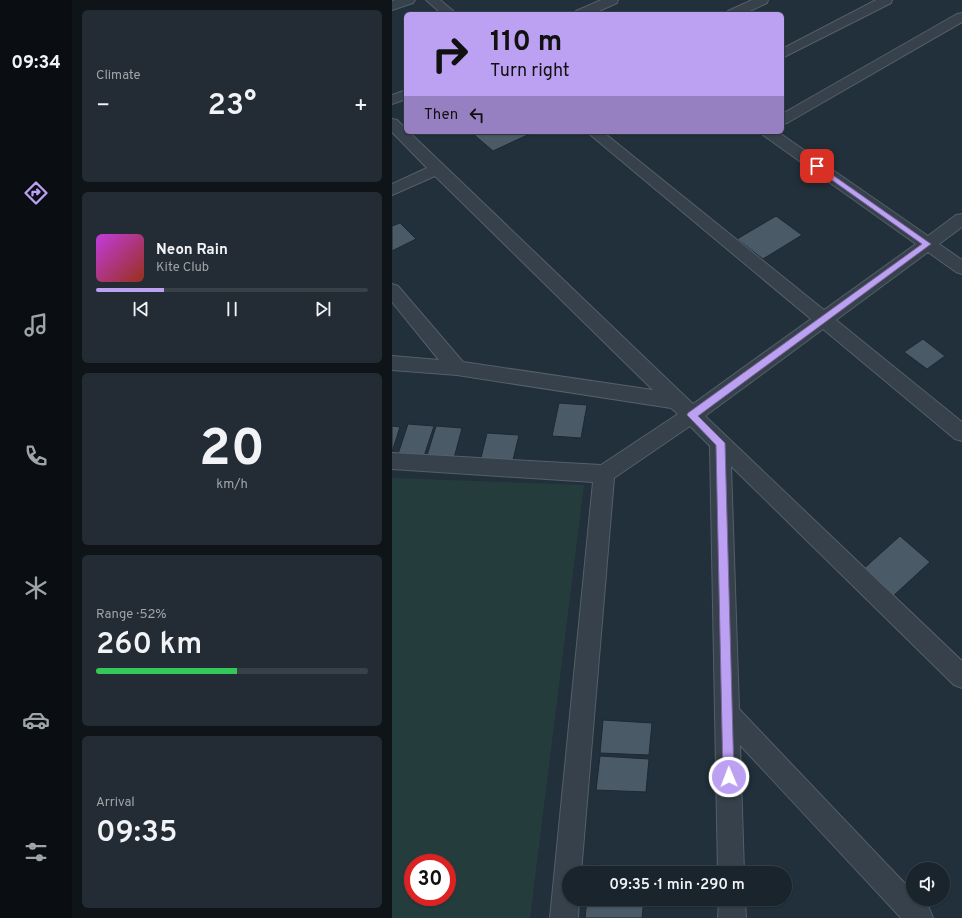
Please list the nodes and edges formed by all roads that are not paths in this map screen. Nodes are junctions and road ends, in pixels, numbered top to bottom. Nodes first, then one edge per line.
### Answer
1 (408, 0) edge
2 (432, 0) edge
3 (612, 0) edge
4 (762, 0) edge
5 (886, 0) edge
6 (392, 6) edge
7 (447, 12) edge
8 (591, 12) edge
9 (737, 12) edge
10 (962, 17) edge
11 (784, 53) edge
12 (404, 95) edge
13 (392, 100) edge
14 (784, 119) edge
15 (392, 123) edge
16 (596, 134) edge
17 (771, 134) edge
18 (437, 169) junction
19 (392, 190) edge
20 (962, 219) edge
21 (927, 244) junction
22 (962, 268) edge
23 (392, 290) edge
24 (822, 320) junction
25 (392, 363) edge
26 (457, 368) junction
27 (676, 401) junction
28 (692, 415) junction
29 (962, 433) edge
30 (720, 443) junction
31 (392, 461) edge
32 (604, 474) junction
33 (962, 677) edge
34 (727, 714) junction
35 (731, 866) edge
36 (732, 906) edge
37 (564, 918) edge
38 (732, 918) edge
39 (919, 918) edge

1 - 6 street
2 - 7 street
3 - 8 street
4 - 9 street
5 - 11 street
10 - 14 street
12 - 13 street
15 - 18 street
16 - 24 street
17 - 21 street
18 - 19 street
18 - 27 street
20 - 21 street
21 - 22 street
21 - 24 street
23 - 26 street
24 - 28 street
24 - 29 street
25 - 26 street
26 - 27 street
27 - 28 street
28 - 30 street
28 - 32 street
30 - 33 street
30 - 34 street
31 - 32 street
32 - 37 street
34 - 35 street
34 - 39 street
36 - 38 street

